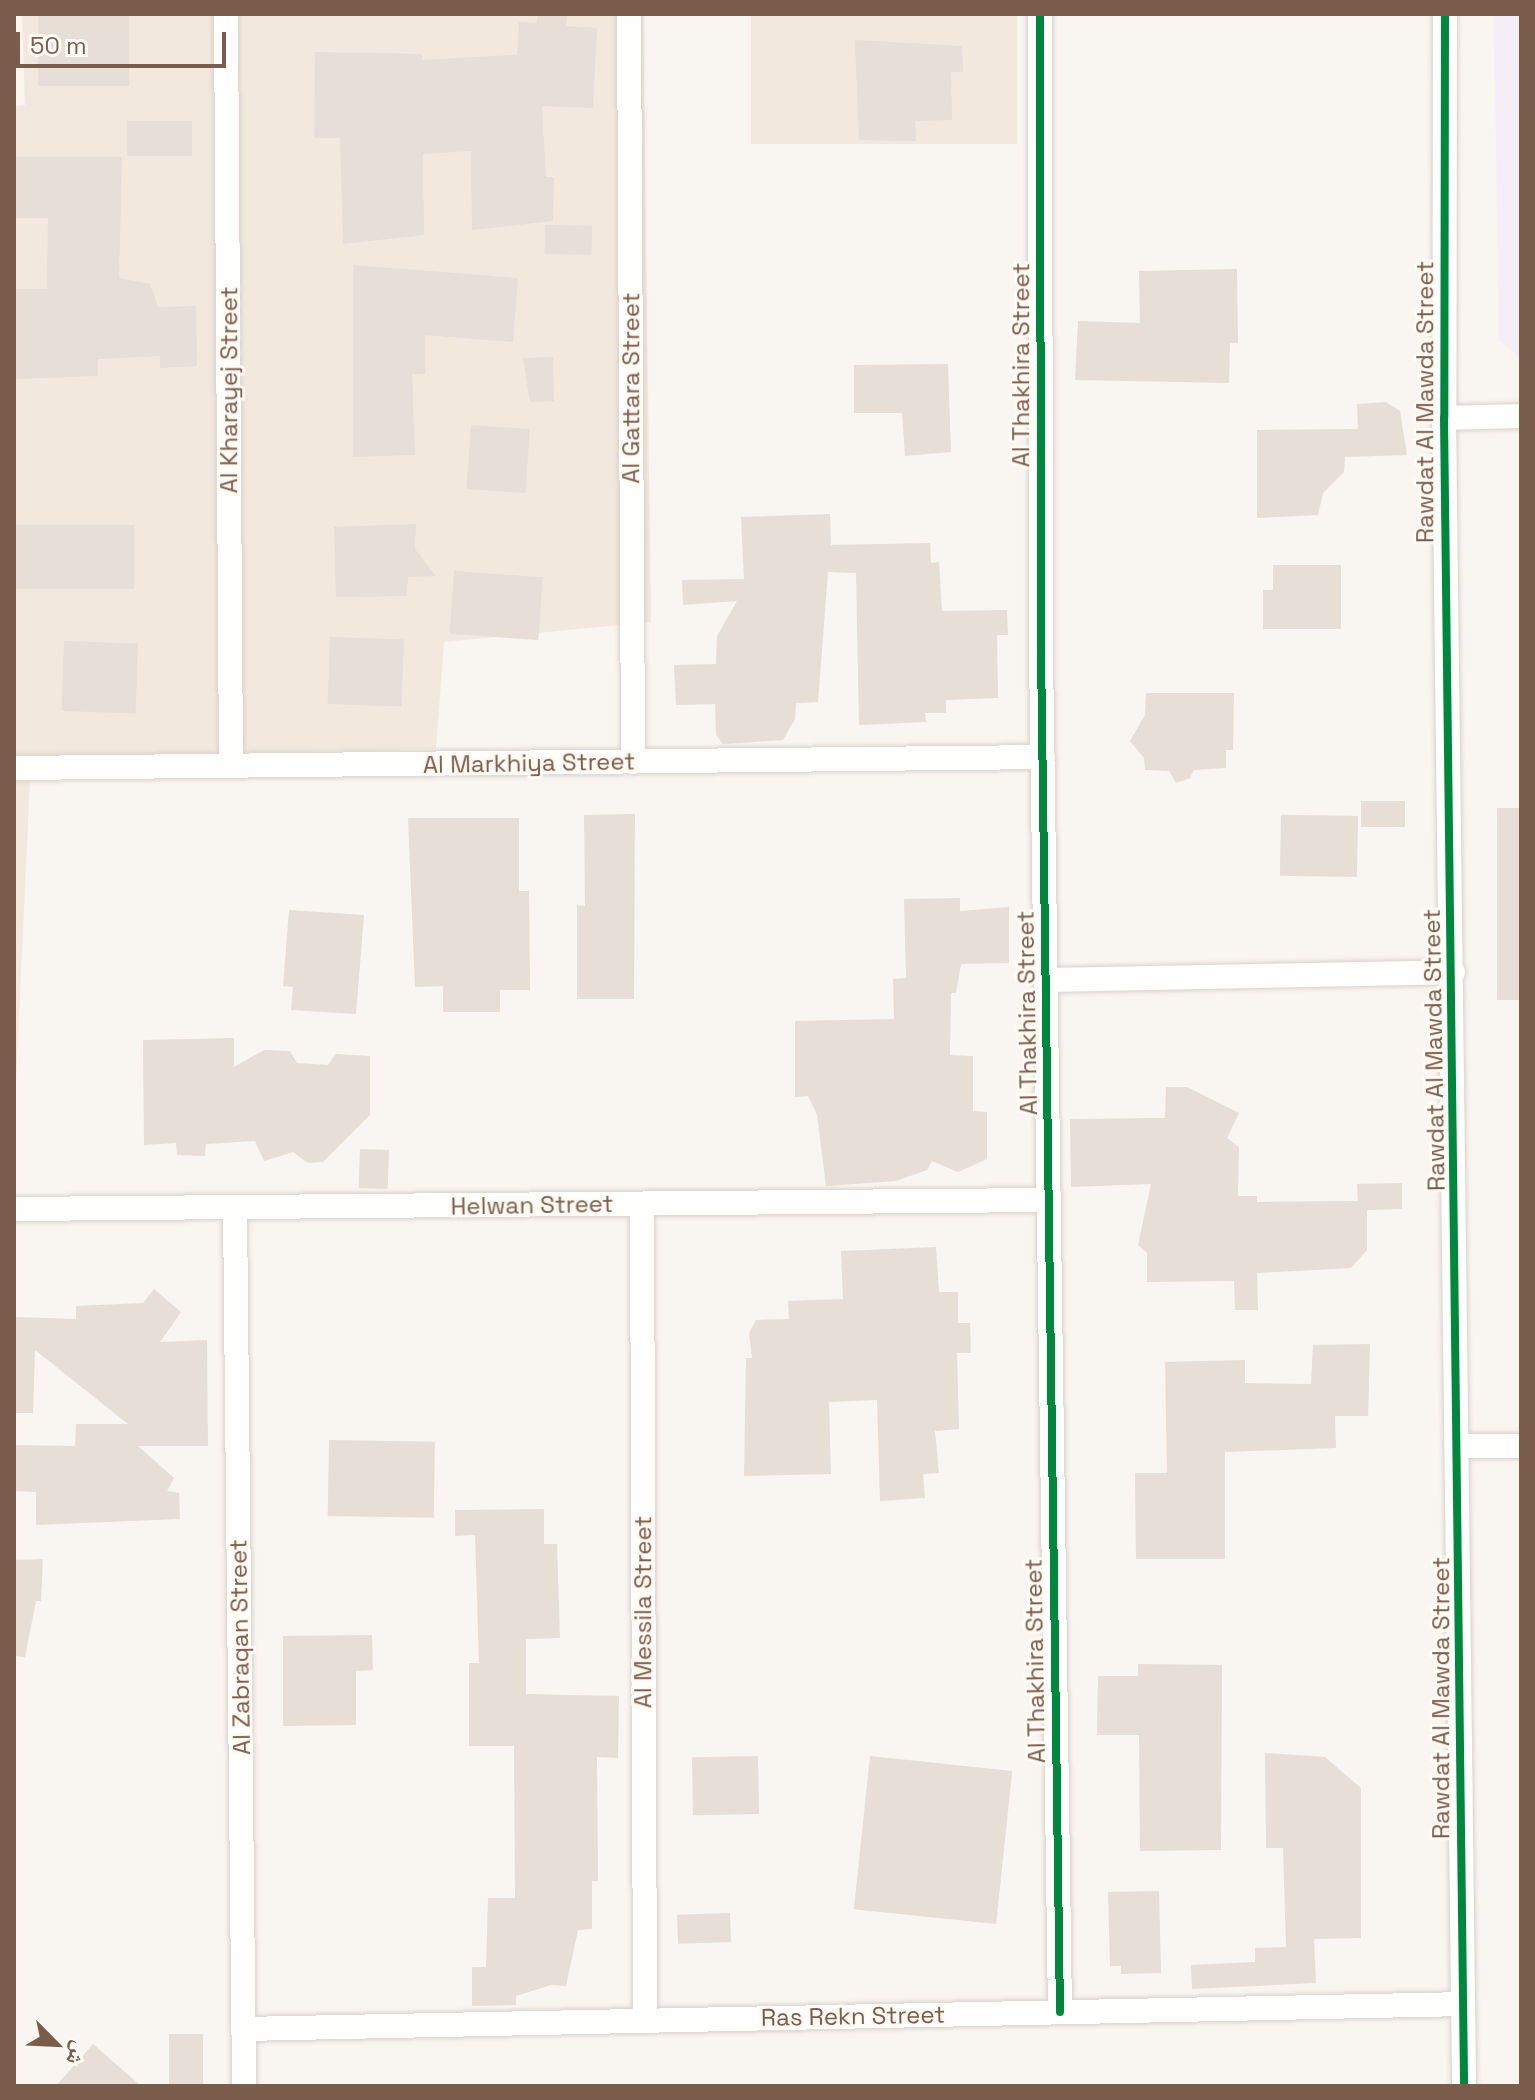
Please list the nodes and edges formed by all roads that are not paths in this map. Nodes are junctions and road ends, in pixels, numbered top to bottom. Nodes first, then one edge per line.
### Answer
1 (226, 14) edge
2 (629, 14) edge
3 (1040, 14) edge
4 (1445, 14) edge
5 (1521, 416) edge
6 (1444, 418) junction
7 (1043, 757) junction
8 (633, 762) junction
9 (231, 766) junction
10 (14, 768) edge
11 (1453, 972) junction
12 (1046, 980) junction
13 (1049, 1200) junction
14 (642, 1204) junction
15 (235, 1208) junction
16 (14, 1209) edge
17 (1460, 1446) junction
18 (1521, 1446) edge
19 (1463, 2004) junction
20 (1060, 2012) junction
21 (645, 2020) junction
22 (243, 2029) junction
23 (244, 2086) edge
24 (1464, 2086) edge

1 - 9 street, Al Kharayej Street
2 - 8 street, Al Gattara Street
3 - 7 street, Al Thakhira Street
4 - 6 street, Rawdat Al Mawda Street
5 - 6 street
6 - 11 street, Rawdat Al Mawda Street
7 - 8 street, Al Markhiya Street
7 - 12 street, Al Thakhira Street
8 - 9 street, Al Markhiya Street
9 - 10 street, Al Markhiya Street
11 - 12 street, Al Thakhira Street
11 - 17 street, Rawdat Al Mawda Street
12 - 13 street, Al Thakhira Street
13 - 14 street, Helwan Street
13 - 20 street, Al Thakhira Street
14 - 15 street, Helwan Street
14 - 21 street, Al Messila Street
15 - 16 street, Helwan Street
15 - 22 street, Al Zabraqan Street
17 - 18 street
17 - 19 street, Rawdat Al Mawda Street
19 - 20 street, Ras Rekn Street
19 - 24 street, Rawdat Al Mawda Street
20 - 21 street, Ras Rekn Street
21 - 22 street, Ras Rekn Street
22 - 23 street, Al Zabraqan Street

